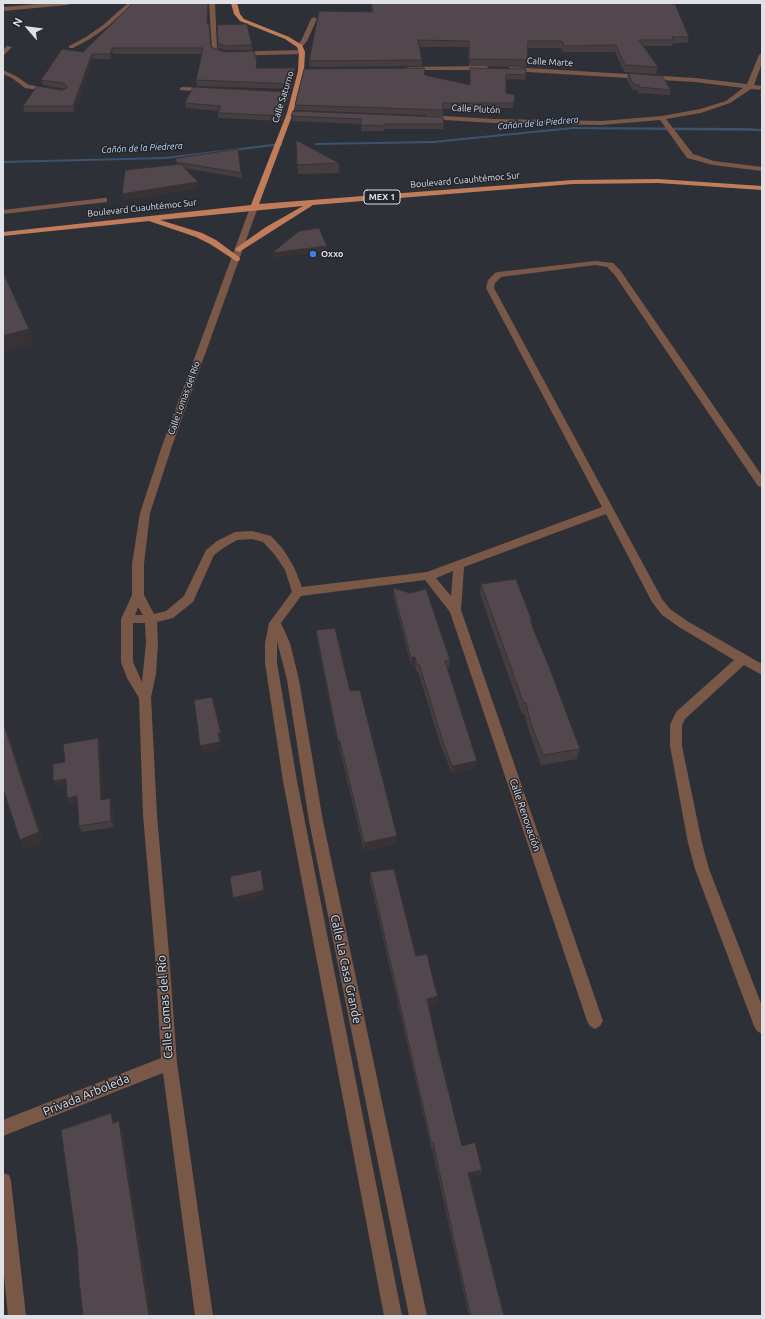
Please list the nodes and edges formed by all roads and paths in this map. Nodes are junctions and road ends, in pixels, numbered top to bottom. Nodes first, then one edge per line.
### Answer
1 (68, 3) edge
2 (131, 3) edge
3 (212, 3) edge
4 (234, 3) edge
5 (3, 9) edge
6 (314, 19) dead end
7 (8, 47) dead end
8 (71, 47) dead end
9 (301, 49) junction
10 (3, 54) edge
11 (762, 55) edge
12 (404, 69) edge
13 (301, 70) junction
14 (309, 70) edge
15 (3, 72) edge
16 (750, 86) junction
17 (762, 88) edge
18 (182, 89) dead end
19 (213, 90) edge
20 (57, 91) edge
21 (288, 93) edge
22 (296, 93) junction
23 (420, 117) edge
24 (662, 118) junction
25 (762, 168) edge
26 (762, 188) edge
27 (104, 200) dead end
28 (314, 202) junction
29 (254, 208) junction
30 (3, 212) edge
31 (146, 218) junction
32 (3, 234) edge
33 (237, 254) junction
34 (762, 484) edge
35 (608, 509) junction
36 (459, 565) junction
37 (428, 576) junction
38 (298, 592) junction
39 (138, 595) junction
40 (455, 610) junction
41 (127, 619) junction
42 (151, 619) junction
43 (275, 623) junction
44 (743, 659) junction
45 (762, 670) edge
46 (145, 697) junction
47 (595, 1021) dead end
48 (762, 1026) edge
49 (169, 1063) junction
50 (3, 1128) edge
51 (3, 1181) edge
52 (18, 1316) edge
53 (204, 1316) edge
54 (392, 1316) edge
55 (418, 1316) edge

1 - 5 street
2 - 8 street
3 - 9 street
4 - 9 main road
6 - 9 street
7 - 10 street
9 - 13 main road, Calle Saturno
11 - 16 street
12 - 16 street, Calle Marte
13 - 14 street
13 - 22 main road, Calle Saturno
15 - 20 street
16 - 17 street, Calle Marte
16 - 24 street, Calle Plutón
18 - 19 street
21 - 22 street
22 - 29 main road, Calle Saturno
23 - 24 street, Calle Plutón
24 - 25 street
26 - 28 main road, Boulevard Cuauhtémoc Sur / MEX 1
27 - 30 street
28 - 29 main road, Boulevard Cuauhtémoc Sur / MEX 1
28 - 33 main road
29 - 31 main road, Boulevard Cuauhtémoc Sur / MEX 1
29 - 33 street, Calle Lomas del Río
31 - 32 main road, Boulevard Cuauhtémoc Sur / MEX 1
31 - 33 main road
33 - 39 street, Calle Lomas del Río
34 - 35 street
35 - 36 street
35 - 44 street
36 - 37 street
36 - 40 street, Calle Renovación
37 - 38 street
37 - 40 street, Calle Renovación
38 - 42 street
38 - 43 street, Calle La Casa Grande
39 - 41 street, Calle Lomas del Río
39 - 42 street, Calle Lomas del Río
40 - 47 street, Calle Renovación
41 - 42 street
41 - 46 street, Calle Lomas del Río
42 - 46 street, Calle Lomas del Río
43 - 54 street, Calle La Casa Grande
43 - 55 street, Calle La Casa Grande
44 - 45 street
44 - 48 street
46 - 49 street, Calle Lomas del Río
49 - 50 street, Privada Arboleda
49 - 53 street, Calle Lomas del Río
51 - 52 street

